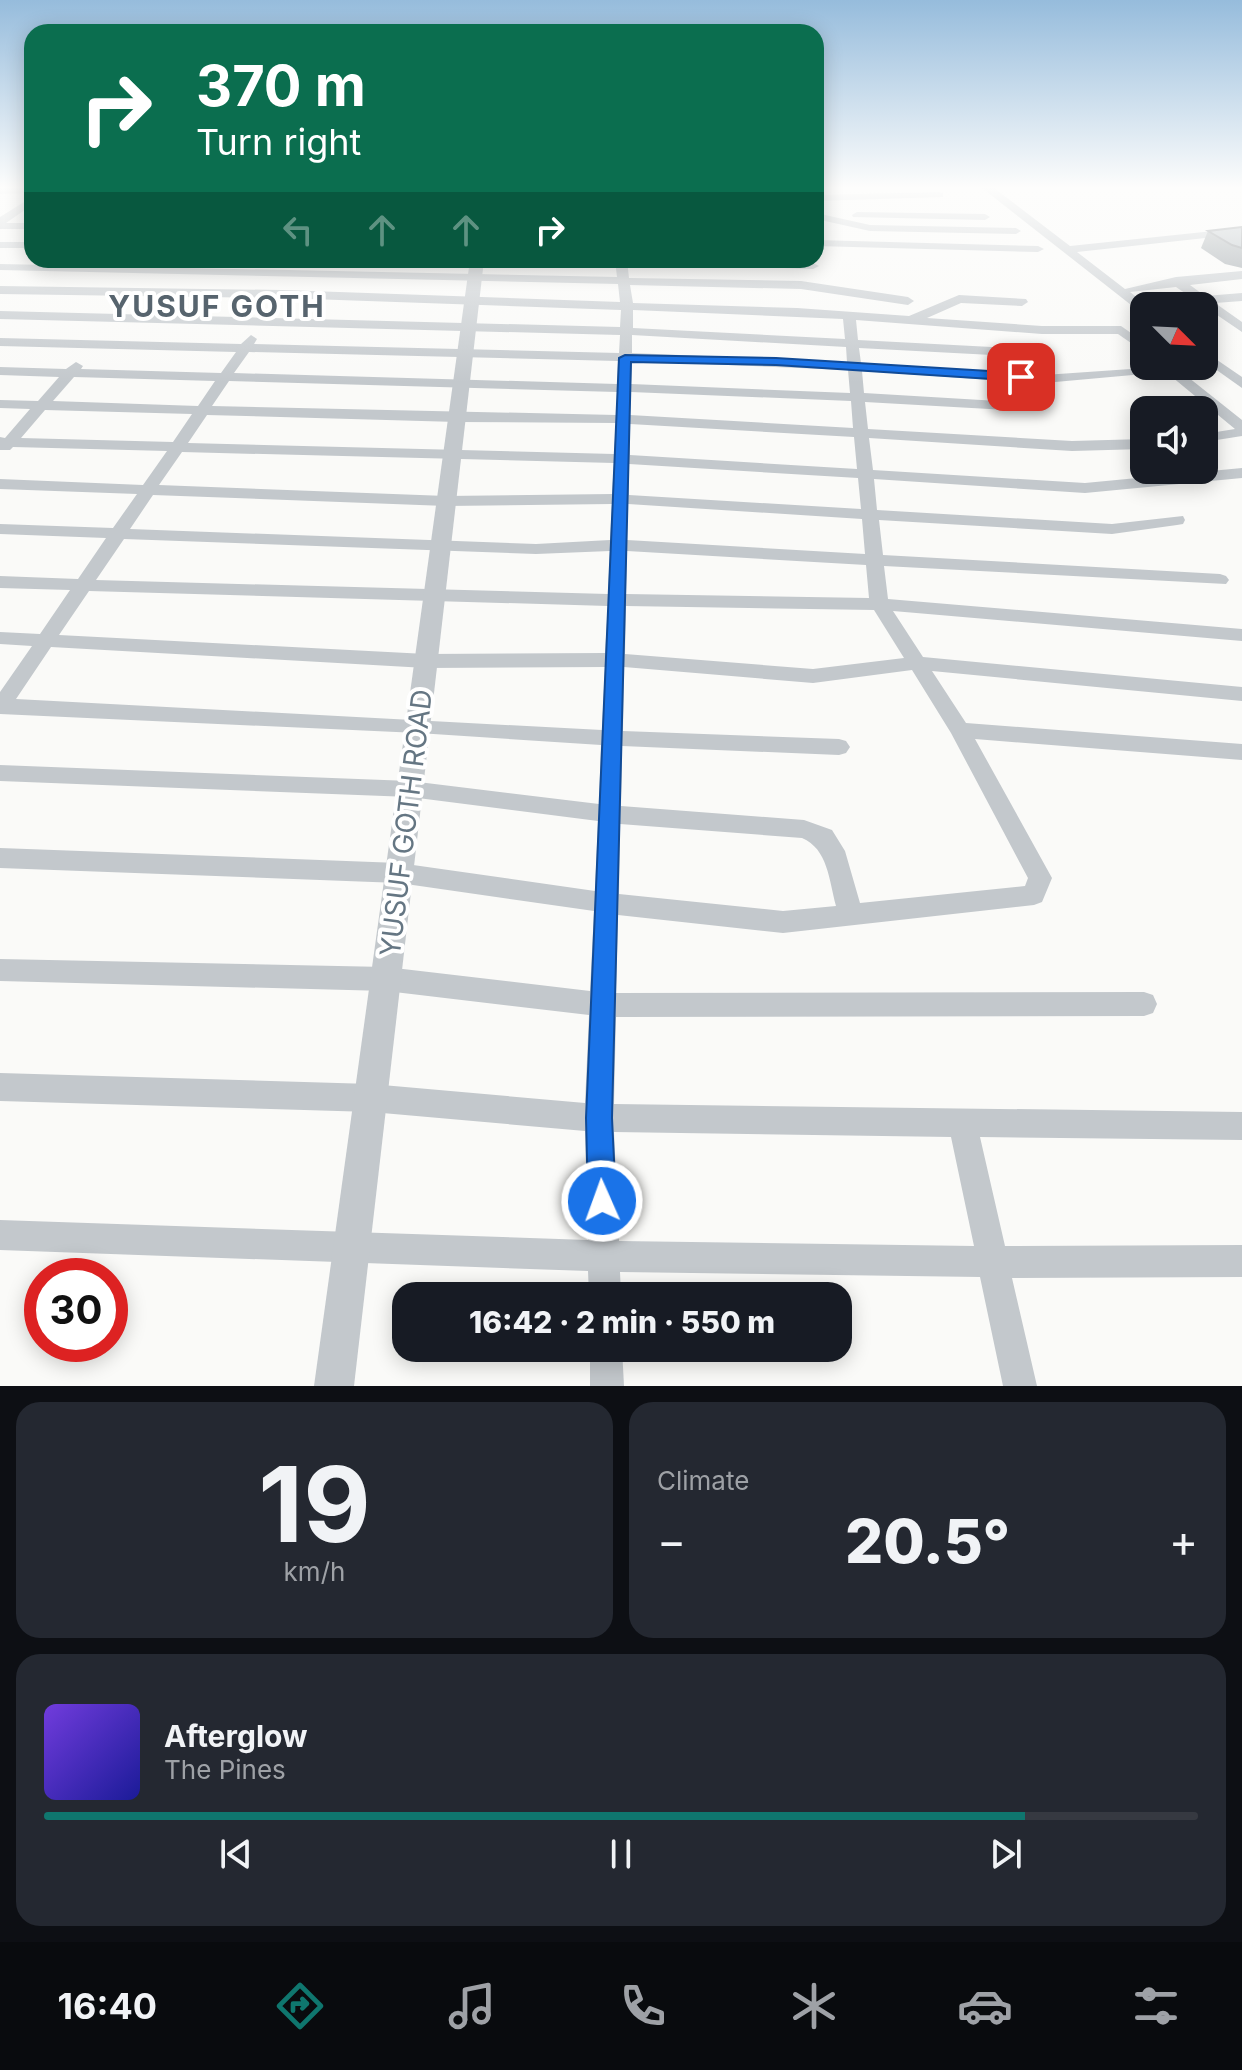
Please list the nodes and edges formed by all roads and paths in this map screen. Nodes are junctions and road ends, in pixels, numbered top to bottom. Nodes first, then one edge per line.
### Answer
1 (1077, 253) edge
2 (1077, 253) edge
3 (24, 266) edge
4 (0, 267) edge
5 (47, 268) edge
6 (161, 268) edge
7 (299, 268) edge
8 (311, 268) edge
9 (411, 268) edge
10 (622, 271) edge
11 (1242, 275) edge
12 (407, 277) junction
13 (1176, 281) junction
14 (797, 285) junction
15 (1131, 289) junction
16 (0, 290) edge
17 (21, 291) junction
18 (140, 292) junction
19 (1135, 292) edge
20 (1192, 292) edge
21 (282, 294) junction
22 (1130, 297) edge
23 (1242, 297) edge
24 (1218, 299) edge
25 (908, 301) dead end
26 (1022, 302) dead end
27 (471, 305) edge
28 (627, 306) junction
29 (1218, 310) edge
30 (797, 312) junction
31 (0, 313) edge
32 (849, 316) junction
33 (118, 317) junction
34 (264, 320) junction
35 (909, 320) junction
36 (1240, 324) edge
37 (626, 331) junction
38 (1130, 337) edge
39 (851, 341) junction
40 (0, 342) edge
41 (95, 344) junction
42 (245, 348) junction
43 (1011, 352) dead end
44 (1218, 354) edge
45 (625, 358) junction
46 (854, 366) junction
47 (1218, 366) edge
48 (0, 371) edge
49 (1130, 371) edge
50 (1242, 372) edge
51 (70, 373) junction
52 (998, 376) junction
53 (223, 377) junction
54 (1182, 380) edge
55 (461, 384) junction
56 (1242, 384) edge
57 (624, 387) junction
58 (857, 398) junction
59 (0, 404) edge
60 (43, 404) junction
61 (201, 410) junction
62 (457, 418) junction
63 (623, 419) junction
64 (1242, 430) edge
65 (861, 434) junction
66 (1218, 435) edge
67 (1130, 444) edge
68 (3, 446) edge
69 (175, 448) junction
70 (452, 456) junction
71 (622, 459) junction
72 (1242, 473) edge
73 (865, 475) junction
74 (0, 484) edge
75 (147, 490) junction
76 (620, 499) junction
77 (446, 501) junction
78 (870, 516) junction
79 (1177, 520) dead end
80 (0, 529) edge
81 (118, 533) junction
82 (441, 544) junction
83 (619, 545) junction
84 (874, 558) junction
85 (1220, 580) dead end
86 (0, 582) edge
87 (82, 586) junction
88 (434, 597) junction
89 (617, 601) junction
90 (879, 604) junction
91 (1242, 635) edge
92 (0, 638) edge
93 (45, 641) junction
94 (615, 660) junction
95 (426, 661) junction
96 (918, 663) junction
97 (1242, 694) edge
98 (1, 706) edge
99 (418, 725) junction
100 (960, 730) junction
101 (612, 738) junction
102 (839, 747) dead end
103 (1242, 752) edge
104 (0, 773) edge
105 (410, 789) junction
106 (610, 814) junction
107 (0, 858) edge
108 (399, 873) junction
109 (607, 903) junction
110 (851, 915) junction
111 (0, 970) edge
112 (386, 979) junction
113 (1144, 1004) dead end
114 (603, 1005) junction
115 (0, 1087) edge
116 (371, 1098) junction
117 (599, 1118) junction
118 (962, 1122) junction
119 (1242, 1126) edge
120 (0, 1235) edge
121 (352, 1247) junction
122 (604, 1256) junction
123 (1242, 1261) edge
124 (993, 1262) junction
125 (605, 1282) edge
126 (606, 1362) edge
127 (334, 1386) edge
128 (607, 1386) edge
129 (1020, 1386) edge

1 - 15 street
2 - 22 street
3 - 4 street
5 - 17 street
6 - 18 street
7 - 21 street
8 - 12 street
9 - 12 street
10 - 14 street
10 - 27 street
10 - 28 street
11 - 13 street
12 - 27 street
13 - 15 street
13 - 20 street
14 - 25 street
14 - 30 street
15 - 19 street
16 - 17 street
17 - 18 street
17 - 31 street
18 - 21 street
18 - 33 street
21 - 27 street
21 - 34 street
23 - 24 street
26 - 35 street
27 - 28 street
27 - 34 street
27 - 37 street
27 - 42 street
27 - 45 street
27 - 55 street, YUSUF GOTH ROAD
28 - 30 street
28 - 37 street
29 - 36 street
30 - 32 street
31 - 33 street
32 - 35 street
32 - 39 street
33 - 34 street
33 - 41 street
34 - 42 street
35 - 38 street
37 - 39 street
37 - 45 street
39 - 43 street
39 - 46 street
40 - 41 street
41 - 42 street
41 - 51 street
42 - 53 street
44 - 50 street
45 - 46 street
45 - 57 street
46 - 52 street
46 - 58 street
47 - 56 street
48 - 51 street
49 - 52 street
51 - 53 street
51 - 60 street
52 - 58 street
53 - 55 street
53 - 61 street
54 - 64 street
55 - 57 street
55 - 62 street, YUSUF GOTH ROAD
57 - 58 street
57 - 63 street
58 - 65 street
59 - 60 street
60 - 61 street
60 - 68 street
61 - 62 street
61 - 69 street
62 - 63 street
62 - 70 street, YUSUF GOTH ROAD
63 - 65 street
63 - 71 street
64 - 66 street
65 - 67 street
65 - 73 street
68 - 69 street
69 - 70 street
69 - 75 street
70 - 71 street
70 - 77 street, YUSUF GOTH ROAD
71 - 73 street
71 - 76 street
72 - 73 street
73 - 78 street
74 - 75 street
75 - 77 street
75 - 81 street
76 - 77 street
76 - 78 street
76 - 83 street
77 - 82 street, YUSUF GOTH ROAD
78 - 79 street
78 - 84 street
80 - 81 street
81 - 82 street
81 - 87 street
82 - 83 street
82 - 88 street, YUSUF GOTH ROAD
83 - 84 street
83 - 89 street
84 - 85 street
84 - 90 street
86 - 87 street
87 - 88 street
87 - 93 street
88 - 89 street
88 - 95 street, YUSUF GOTH ROAD
89 - 90 street
89 - 94 street
90 - 91 street
90 - 96 street
92 - 93 street
93 - 95 street
93 - 98 street
94 - 95 street
94 - 96 street
94 - 101 street
95 - 99 street, YUSUF GOTH ROAD
96 - 97 street
96 - 100 street
98 - 99 street
99 - 101 street
99 - 105 street, YUSUF GOTH ROAD
100 - 103 street
100 - 110 street
101 - 102 street
101 - 106 street
104 - 105 street
105 - 106 street
105 - 108 street, YUSUF GOTH ROAD
106 - 109 street
106 - 110 street
107 - 108 street
108 - 109 street
108 - 112 street, YUSUF GOTH ROAD
109 - 110 street
109 - 114 street
111 - 112 street
112 - 114 street
112 - 116 street, YUSUF GOTH ROAD
113 - 114 street
114 - 117 street
115 - 116 street
116 - 117 street
116 - 121 street, YUSUF GOTH ROAD
117 - 118 street
117 - 122 street
118 - 119 street
118 - 124 street
120 - 121 street
121 - 122 street
121 - 127 street, YUSUF GOTH ROAD
122 - 124 street
122 - 125 street
123 - 124 street
124 - 129 street
126 - 128 street

